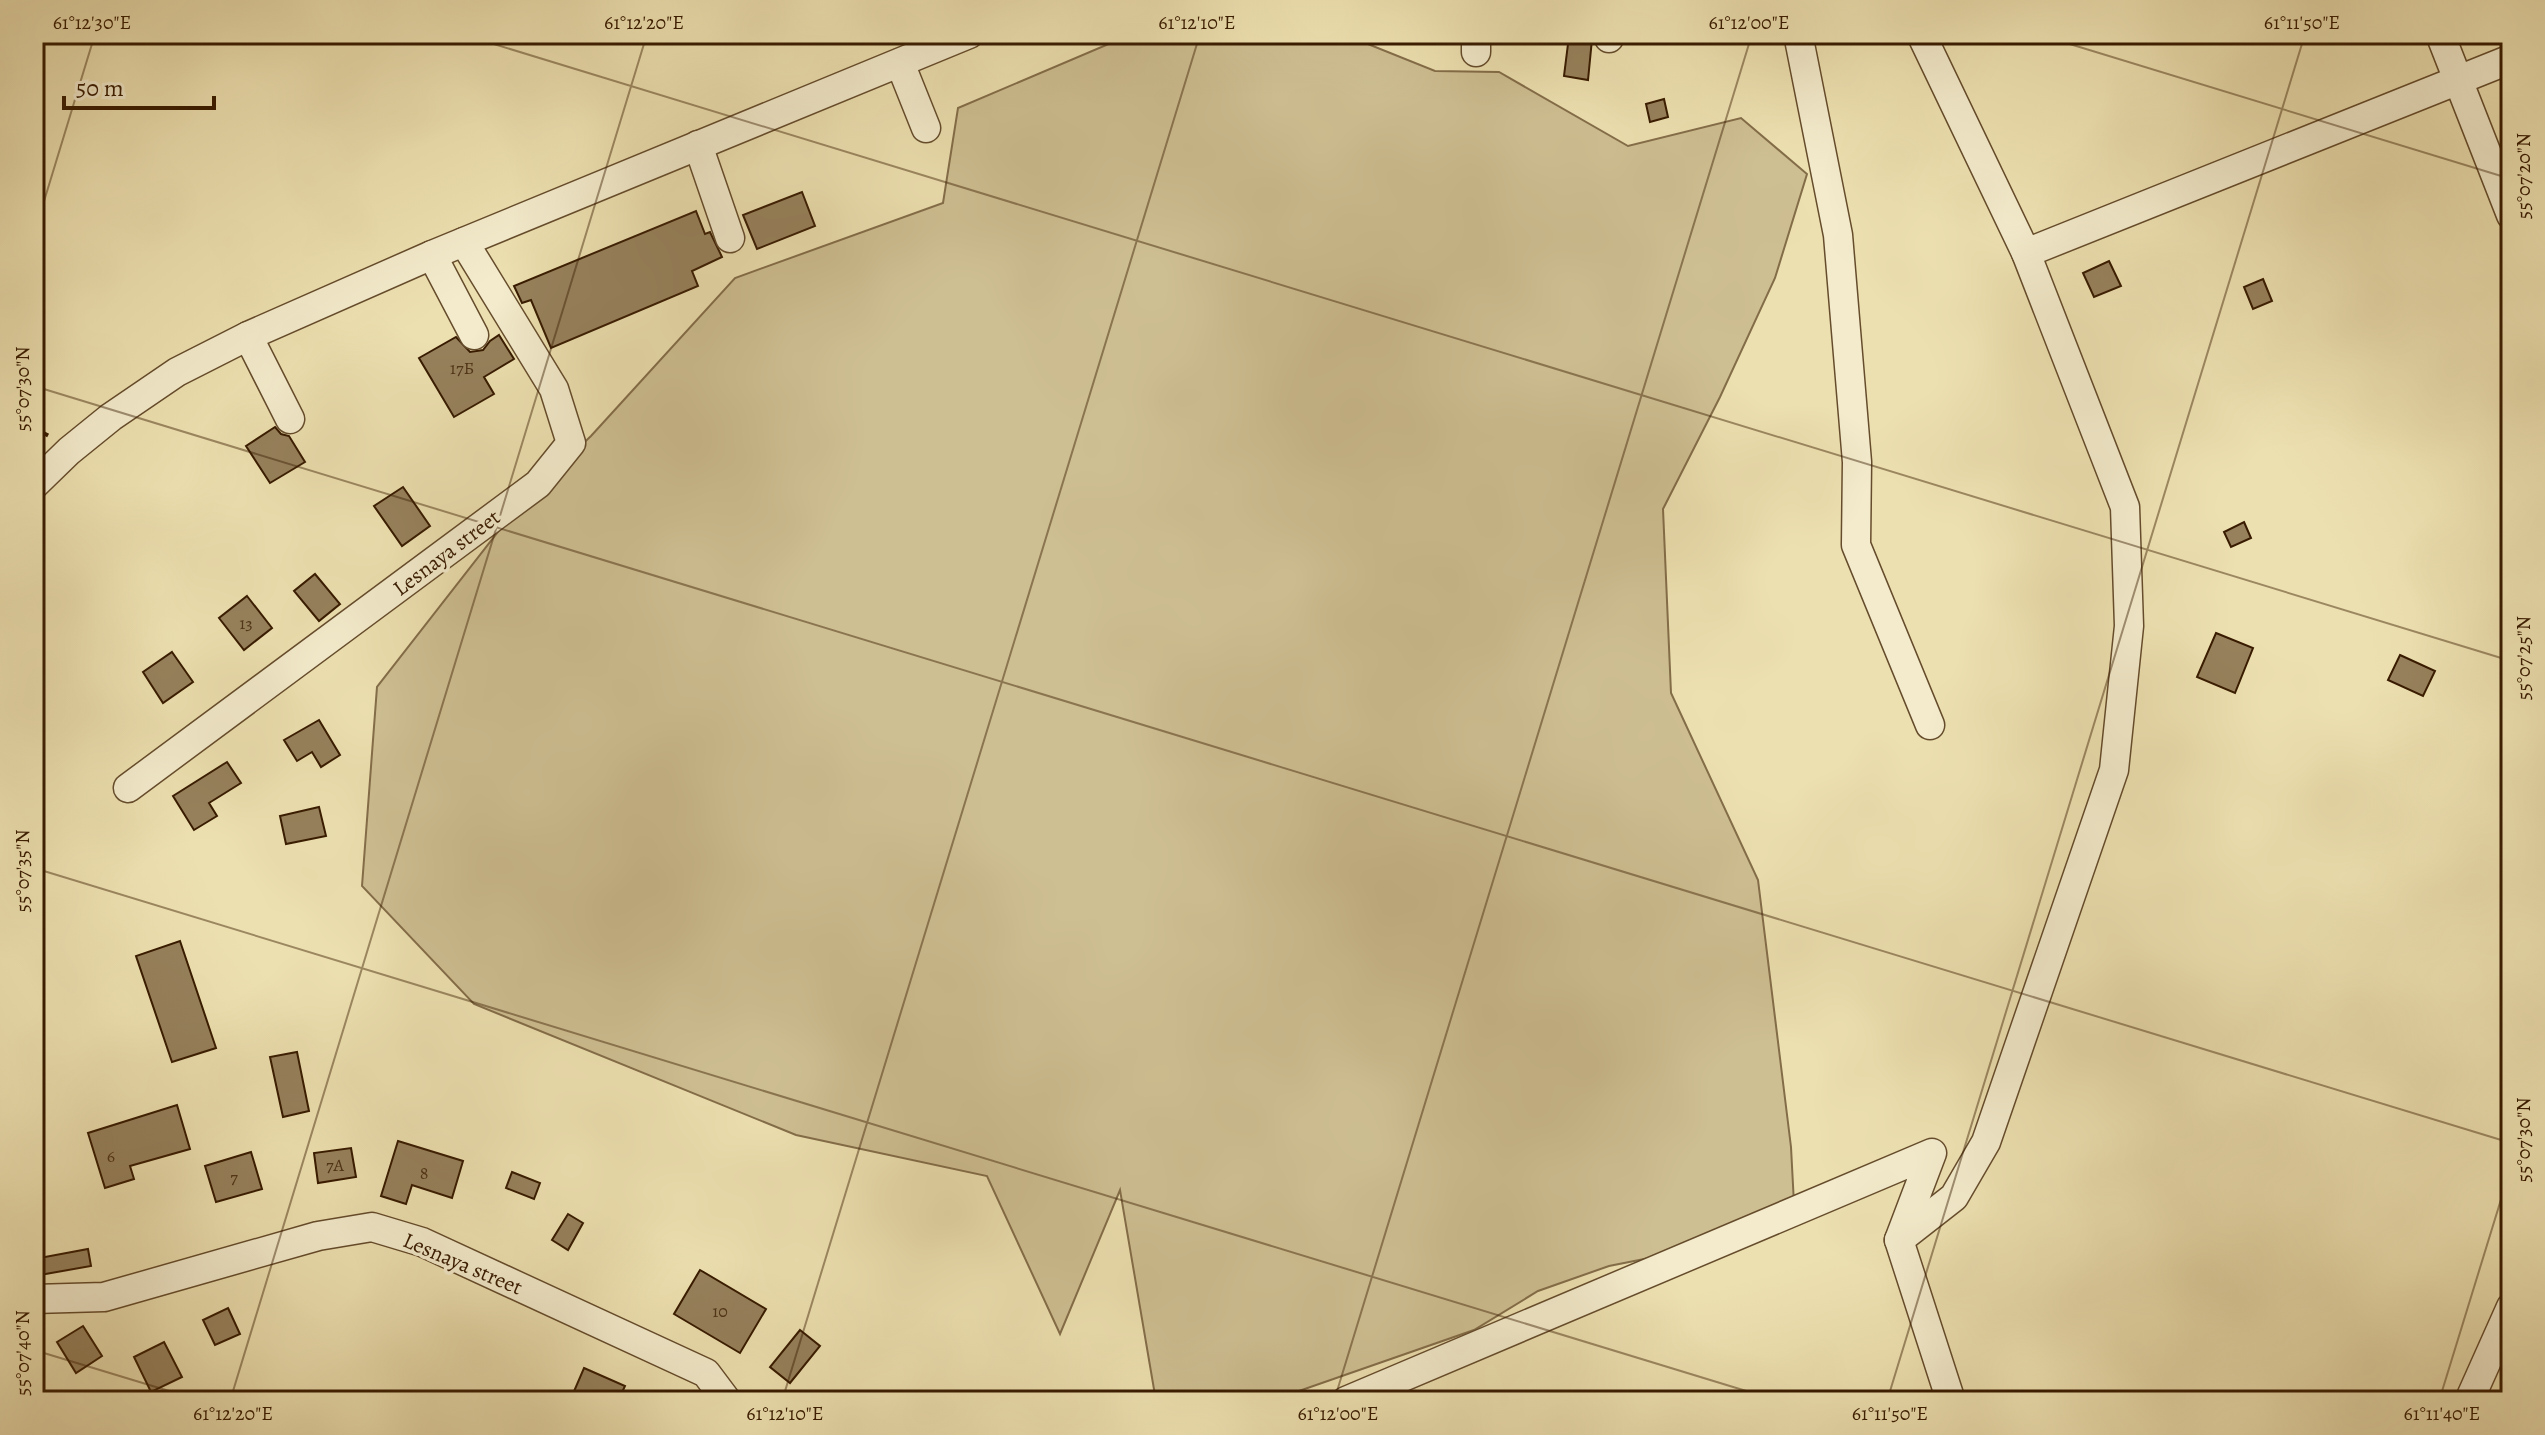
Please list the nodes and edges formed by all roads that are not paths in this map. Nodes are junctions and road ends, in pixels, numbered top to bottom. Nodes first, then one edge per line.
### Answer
1 (969, 34) edge
2 (1798, 34) edge
3 (1921, 34) edge
4 (2440, 34) edge
5 (909, 51) edge
6 (2511, 59) edge
7 (2459, 81) junction
8 (926, 128) dead end
9 (698, 145) junction
10 (2511, 215) edge
11 (730, 238) dead end
12 (464, 242) junction
13 (2026, 253) junction
14 (432, 255) junction
15 (474, 335) dead end
16 (248, 336) junction
17 (290, 419) dead end
18 (34, 485) edge
19 (1930, 725) dead end
20 (128, 788) dead end
21 (1899, 1240) junction
22 (34, 1299) edge
23 (2511, 1307) edge
24 (727, 1401) edge
25 (1346, 1401) edge
26 (1951, 1401) edge
27 (2469, 1401) edge

1 - 5 street
2 - 19 street
3 - 13 street
4 - 7 street
5 - 8 street
5 - 9 street
6 - 7 street
7 - 10 street
7 - 13 street
9 - 11 street
9 - 12 street
12 - 14 street
12 - 20 street, Lesnaya street
13 - 21 street
14 - 15 street
14 - 16 street
16 - 17 street
16 - 18 street
21 - 25 street
21 - 26 street
22 - 24 street, Lesnaya street
23 - 27 street

